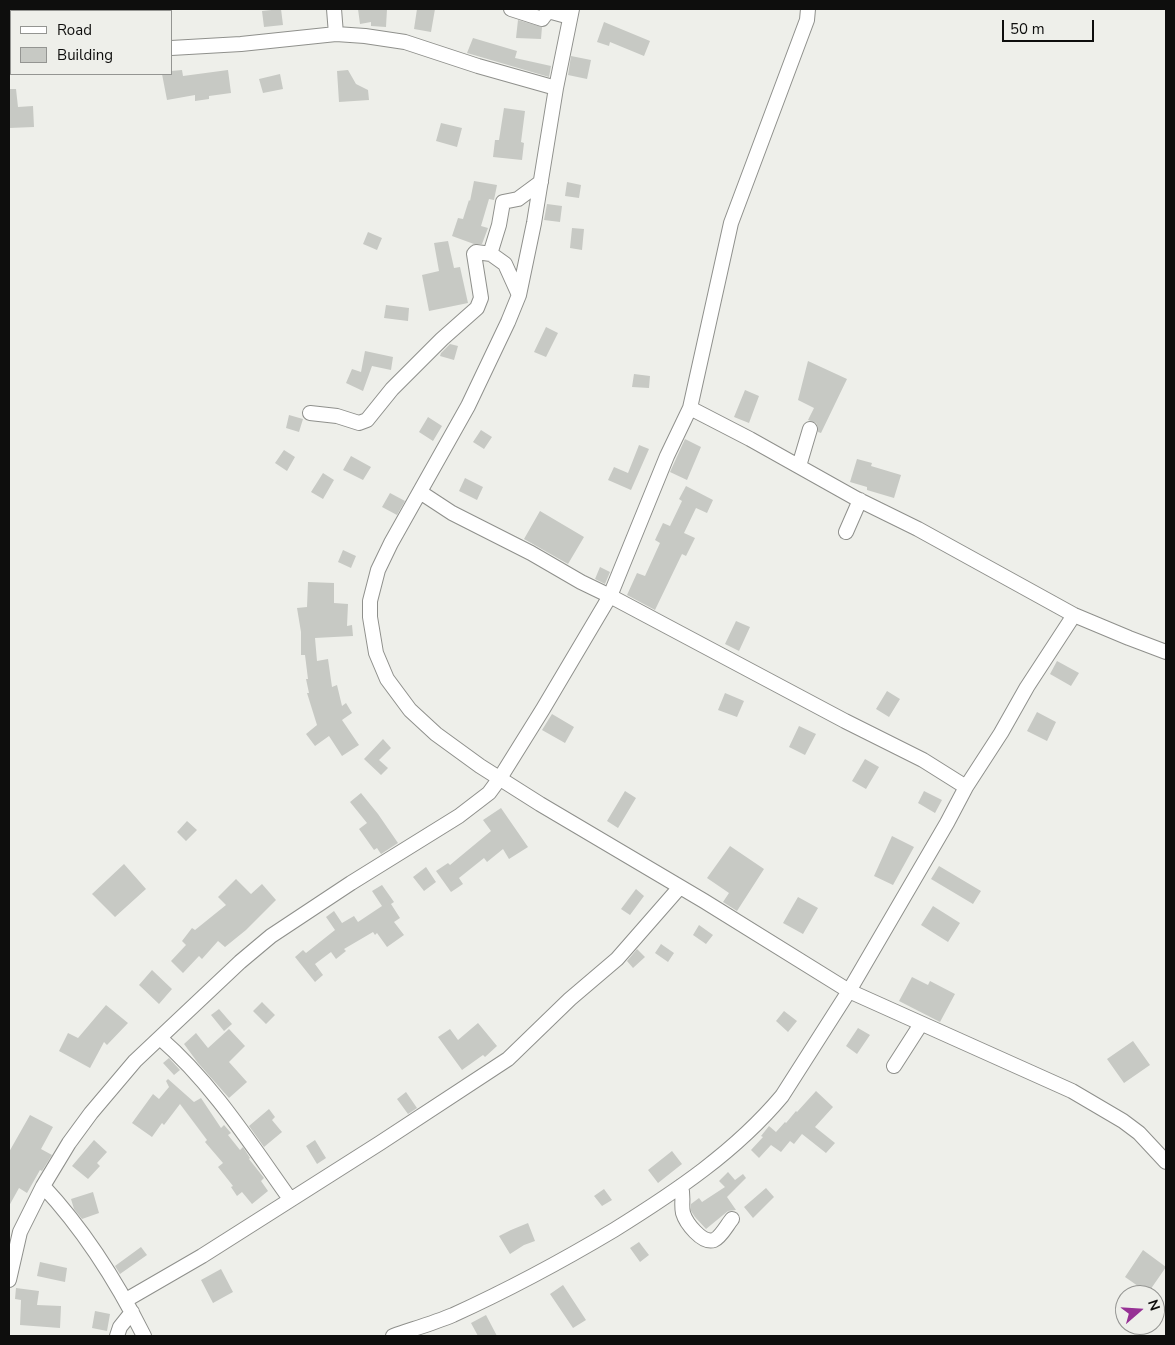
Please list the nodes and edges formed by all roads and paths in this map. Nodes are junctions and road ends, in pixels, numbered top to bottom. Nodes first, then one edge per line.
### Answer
1 (334, 9) edge
2 (511, 9) edge
3 (808, 9) edge
4 (571, 13) edge
5 (336, 34) junction
6 (172, 48) edge
7 (556, 88) junction
8 (540, 182) junction
9 (491, 254) junction
10 (519, 295) junction
11 (690, 408) junction
12 (310, 413) dead end
13 (810, 428) dead end
14 (799, 466) junction
15 (420, 492) junction
16 (860, 500) junction
17 (846, 532) dead end
18 (610, 596) junction
19 (1074, 614) junction
20 (1166, 652) edge
21 (500, 778) junction
22 (966, 788) junction
23 (680, 887) junction
24 (849, 991) junction
25 (921, 1024) junction
26 (160, 1038) junction
27 (894, 1066) dead end
28 (1166, 1162) edge
29 (43, 1186) junction
30 (680, 1186) junction
31 (290, 1199) junction
32 (732, 1219) dead end
33 (9, 1280) edge
34 (129, 1306) junction
35 (117, 1336) edge
36 (144, 1336) edge
37 (392, 1336) edge

1 - 5 street
2 - 4 street
3 - 11 street
4 - 7 street
5 - 6 street
5 - 7 street
7 - 8 street
8 - 9 street
8 - 10 street
9 - 10 street
9 - 12 street
10 - 15 street
11 - 14 street
11 - 18 street
13 - 14 street
14 - 16 street
15 - 18 street
15 - 21 street
16 - 17 street
16 - 19 street
18 - 21 street
18 - 22 street
19 - 20 street
19 - 22 street
21 - 23 street
21 - 26 street
22 - 24 street
23 - 24 street
23 - 31 street
24 - 25 street
24 - 30 street
25 - 27 street
25 - 28 street
26 - 29 street
26 - 31 street
29 - 33 street
29 - 34 street
30 - 32 street
30 - 37 street
31 - 34 street
34 - 35 street
34 - 36 street

